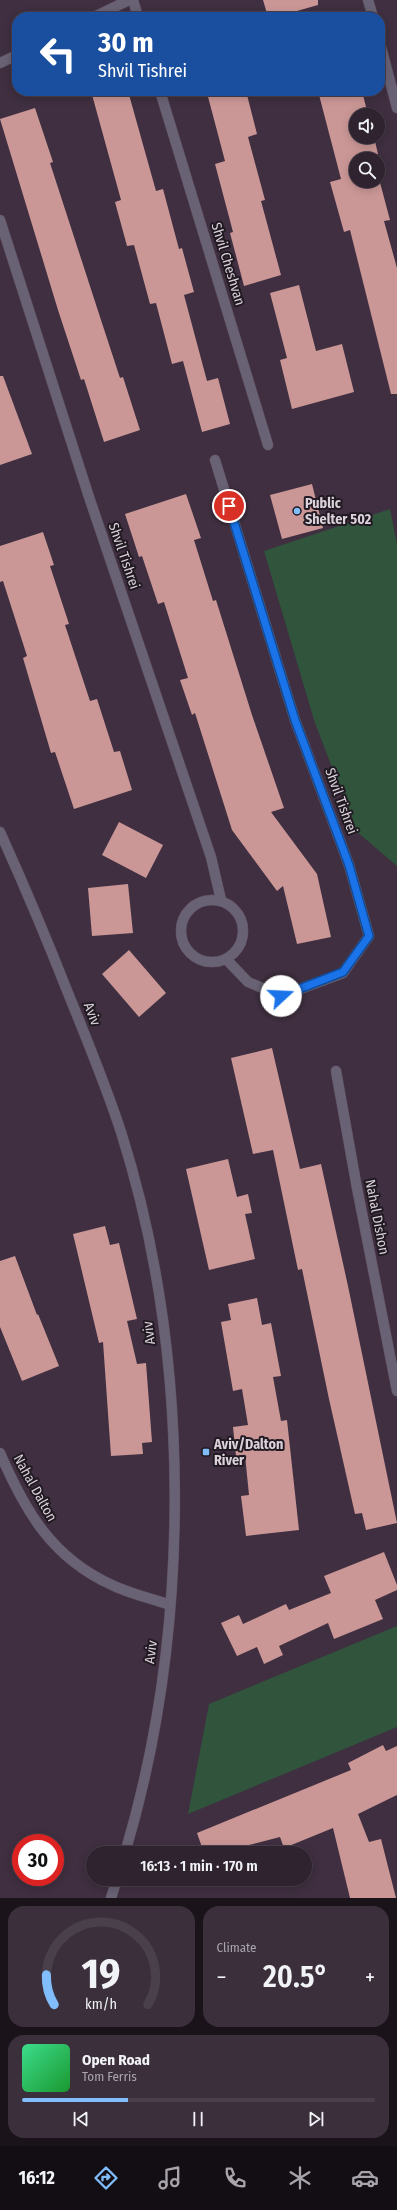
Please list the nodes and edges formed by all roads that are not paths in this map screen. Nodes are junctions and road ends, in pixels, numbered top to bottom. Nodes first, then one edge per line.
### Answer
1 (129, 0) edge
2 (133, 0) edge
3 (368, 0) edge
4 (104, 12) edge
5 (137, 12) edge
6 (372, 12) edge
7 (12, 57) edge
8 (0, 63) edge
9 (385, 63) edge
10 (162, 96) edge
11 (397, 108) edge
12 (0, 220) edge
13 (268, 445) dead end
14 (215, 460) dead end
15 (0, 832) edge
16 (221, 900) junction
17 (226, 959) junction
18 (336, 1071) dead end
19 (397, 1391) edge
20 (0, 1453) edge
21 (170, 1605) junction
22 (127, 1846) edge
23 (115, 1886) edge
24 (111, 1898) edge

1 - 4 street
2 - 5 street
3 - 6 street
7 - 8 street
9 - 11 street
10 - 13 street, Shvil Cheshvan
12 - 16 street, Shvil Tishrei
14 - 17 street, Shvil Tishrei
15 - 21 street, Aviv
16 - 17 street
16 - 17 street
18 - 19 street, Nahal Dishon
20 - 21 street, Nahal Dalton
21 - 22 street, Aviv
23 - 24 street

